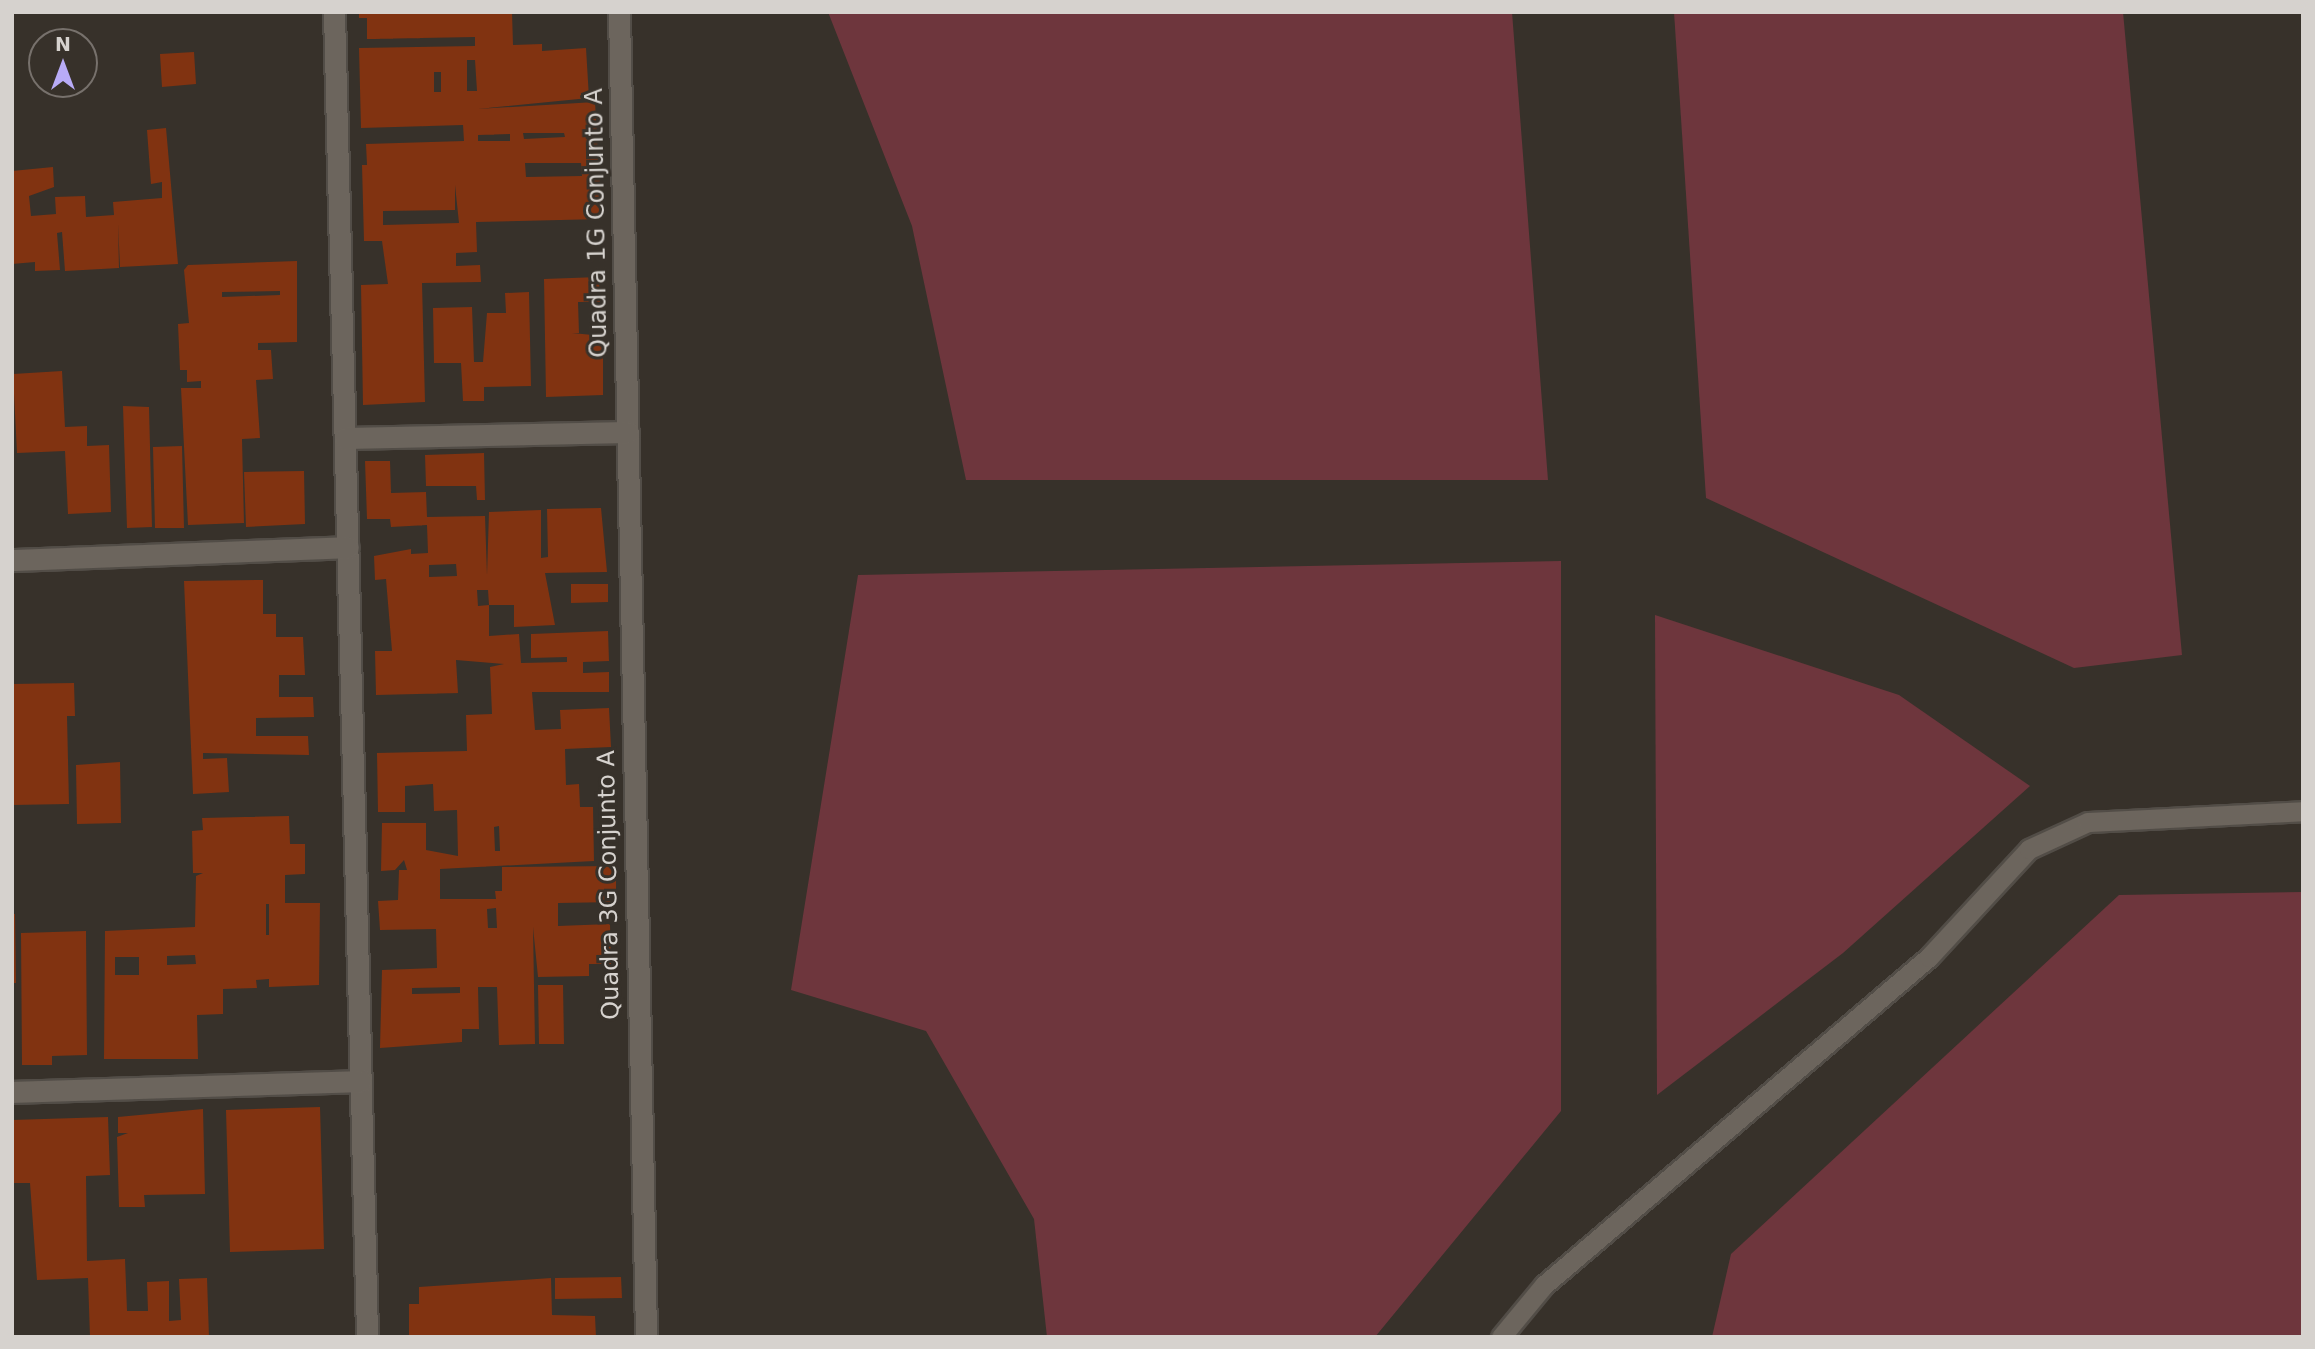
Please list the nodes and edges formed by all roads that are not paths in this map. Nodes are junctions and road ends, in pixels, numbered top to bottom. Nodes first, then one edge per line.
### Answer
1 (334, 12) edge
2 (619, 12) edge
3 (628, 432) junction
4 (345, 438) junction
5 (348, 547) junction
6 (12, 560) edge
7 (2303, 811) edge
8 (361, 1081) junction
9 (12, 1092) edge
10 (367, 1337) edge
11 (646, 1337) edge
12 (1501, 1337) edge

1 - 4 street
2 - 3 street, Quadra 1G Conjunto A
3 - 4 street
3 - 11 street, Quadra 3G Conjunto A
4 - 5 street
5 - 6 street
5 - 8 street
7 - 12 lane
8 - 9 street
8 - 10 street

